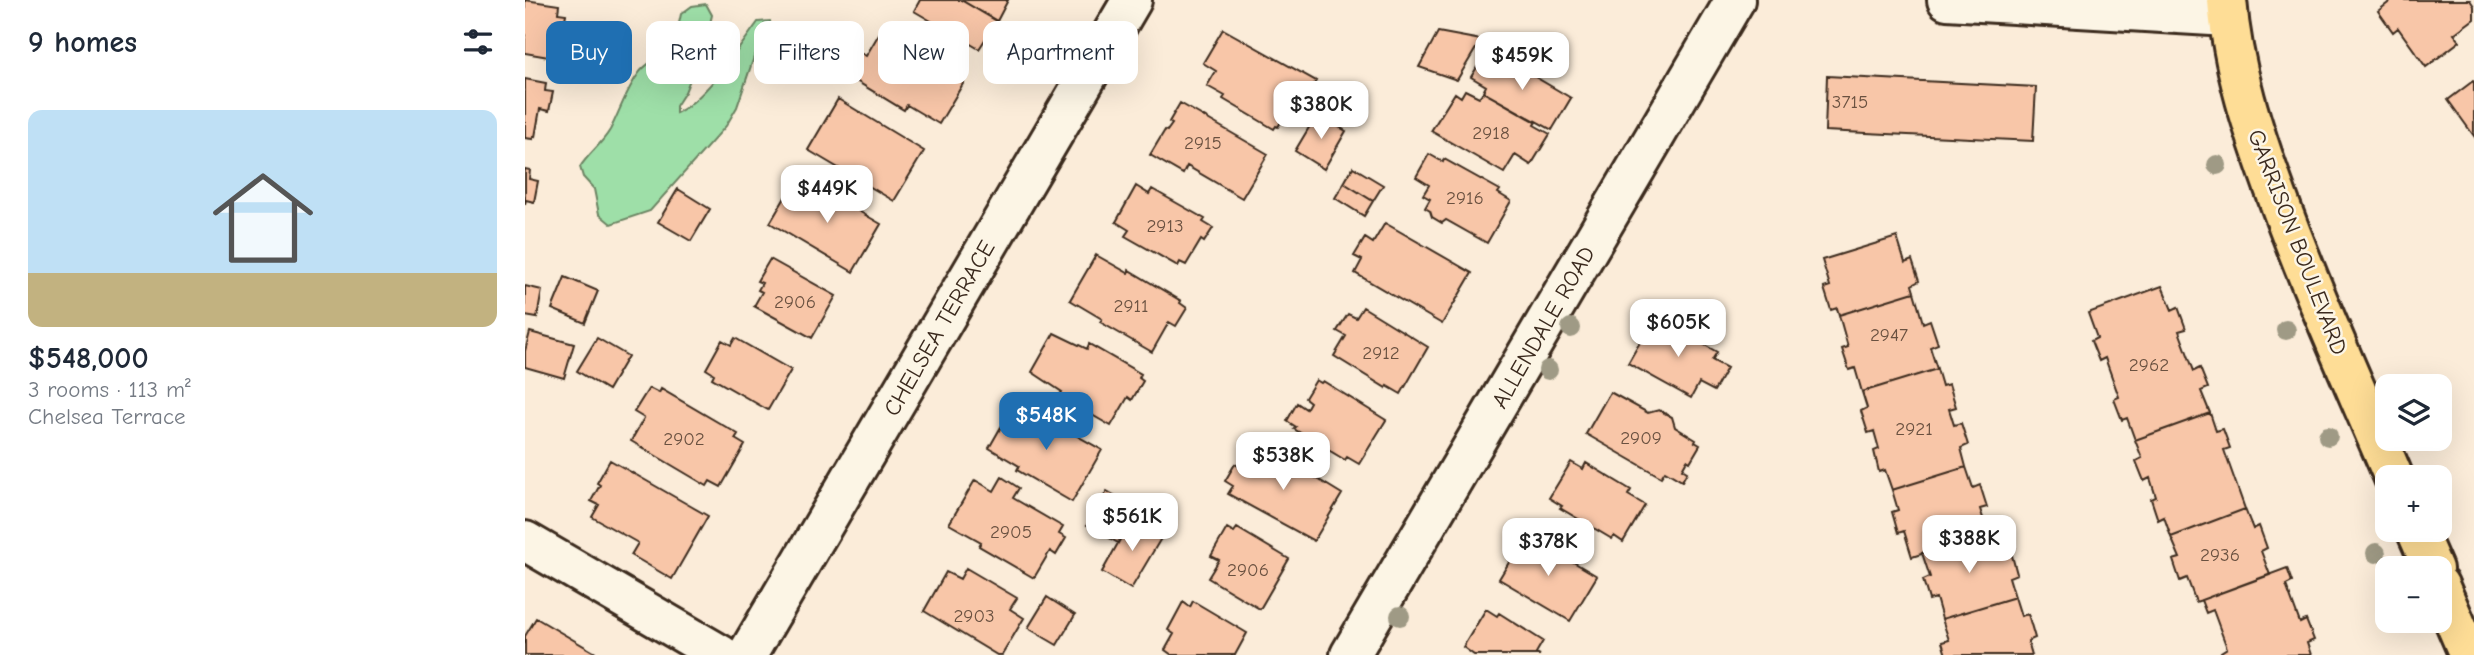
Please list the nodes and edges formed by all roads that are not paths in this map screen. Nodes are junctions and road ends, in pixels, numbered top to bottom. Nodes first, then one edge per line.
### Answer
1 (1132, 0) edge
2 (1735, 0) edge
3 (1948, 0) edge
4 (2227, 8) edge
5 (2388, 465) edge
6 (525, 541) edge
7 (2452, 615) edge
8 (721, 655) edge
9 (747, 655) edge
10 (1350, 655) edge
11 (2469, 655) edge

1 - 9 street, CHELSEA TERRACE
2 - 10 street, ALLENDALE ROAD
3 - 4 street
4 - 5 main road, GARRISON BOULEVARD
6 - 8 street
7 - 11 main road

